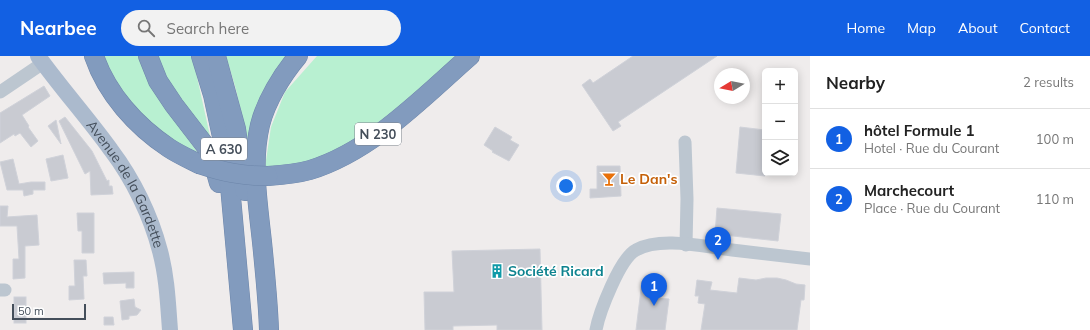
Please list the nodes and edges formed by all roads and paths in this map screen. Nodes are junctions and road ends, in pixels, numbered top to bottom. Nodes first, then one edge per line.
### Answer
1 (94, 56) edge
2 (148, 56) edge
3 (201, 56) edge
4 (216, 56) edge
5 (298, 56) edge
6 (470, 56) edge
7 (40, 60) edge
8 (0, 92) edge
9 (685, 142) dead end
10 (235, 244) junction
11 (686, 245) junction
12 (810, 259) edge
13 (170, 330) edge
14 (242, 330) edge
15 (262, 330) edge
16 (269, 330) edge
17 (596, 330) edge

1 - 6 highway, N 230, bridge
2 - 10 highway
3 - 10 highway, A 630
4 - 15 highway, A 630
5 - 16 highway
7 - 8 street
7 - 13 main road, Avenue de la Gardette
9 - 11 street
10 - 14 highway, A 630
11 - 12 street
11 - 17 street

